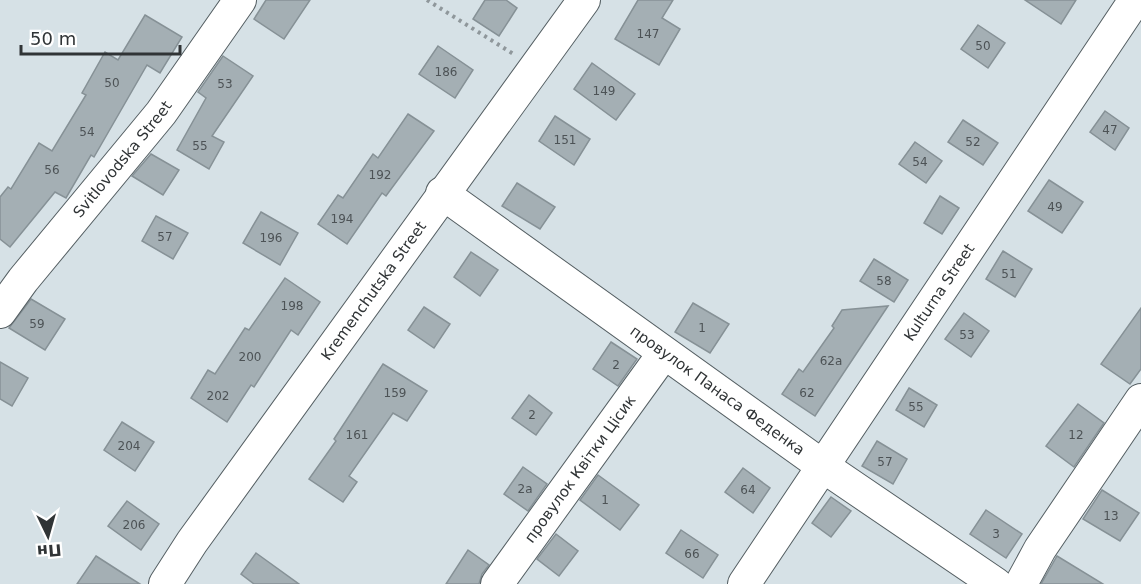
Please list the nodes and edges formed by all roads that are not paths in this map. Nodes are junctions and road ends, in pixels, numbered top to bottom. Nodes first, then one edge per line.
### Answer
1 (240, 0) edge
2 (584, 0) edge
3 (1135, 0) edge
4 (442, 193) junction
5 (0, 312) edge
6 (664, 353) junction
7 (1141, 400) edge
8 (824, 467) junction
9 (165, 584) edge
10 (497, 584) edge
11 (744, 584) edge
12 (996, 584) edge
13 (1021, 584) edge

1 - 5 street, Svitlovodska Street
2 - 4 street, Kremenchutska Street
3 - 8 street, Kulturna Street
4 - 6 street, провулок Панаса Феденка
4 - 9 street, Kremenchutska Street
6 - 8 street, провулок Панаса Феденка
6 - 10 street, провулок Квітки Цісик
7 - 13 street
8 - 11 street, Kulturna Street
8 - 12 street, провулок Панаса Феденка

